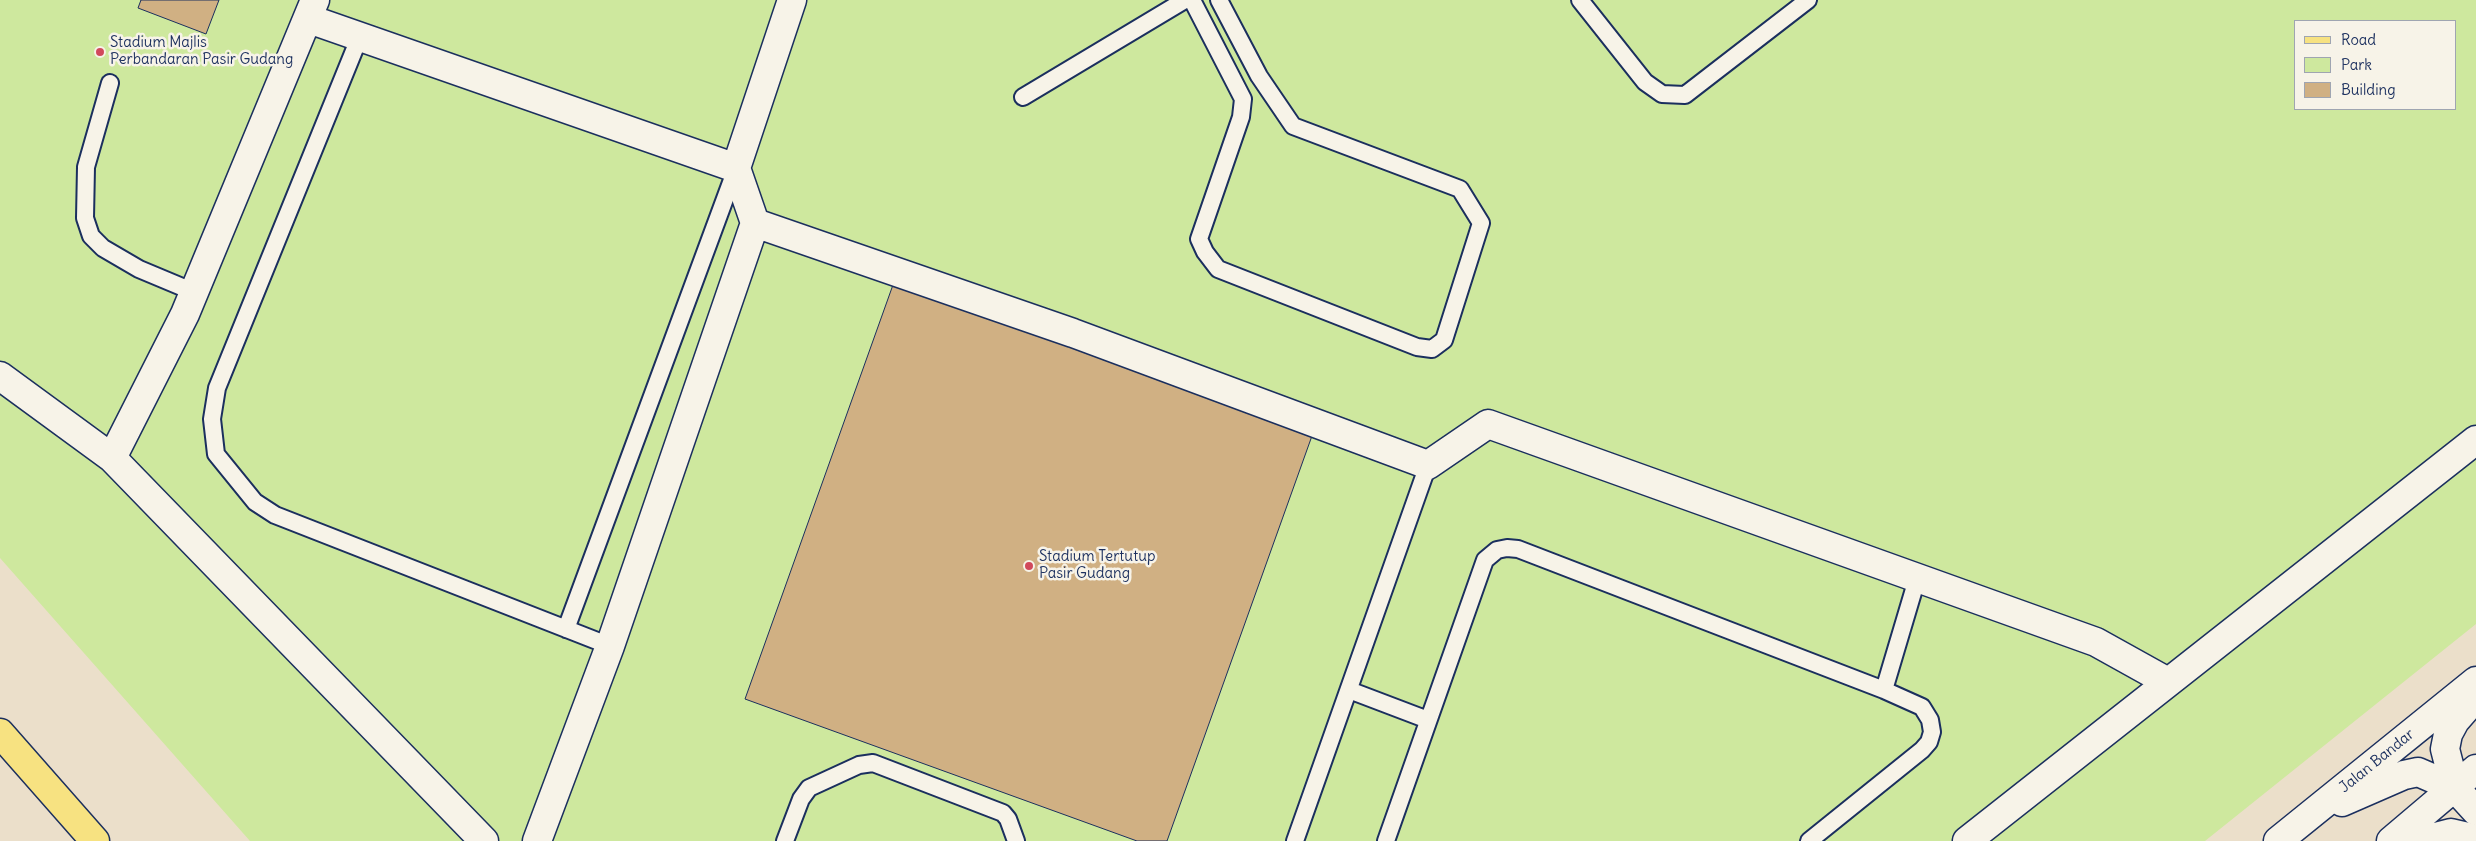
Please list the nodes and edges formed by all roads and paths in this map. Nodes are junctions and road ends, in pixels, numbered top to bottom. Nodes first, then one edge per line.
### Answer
1 (792, 0) edge
2 (1185, 0) edge
3 (1192, 0) edge
4 (1219, 0) edge
5 (1580, 0) edge
6 (1808, 0) edge
7 (312, 9) edge
8 (360, 36) junction
9 (110, 83) dead end
10 (1023, 97) dead end
11 (736, 168) junction
12 (755, 223) junction
13 (194, 292) junction
14 (0, 376) edge
15 (2476, 440) edge
16 (112, 458) junction
17 (1428, 465) junction
18 (1917, 579) junction
19 (566, 629) junction
20 (610, 646) junction
21 (2476, 681) edge
22 (2168, 682) junction
23 (1349, 690) junction
24 (1884, 690) junction
25 (2476, 696) edge
26 (1428, 720) junction
27 (0, 734) edge
28 (2476, 769) edge
29 (2454, 788) junction
30 (2476, 812) edge
31 (2308, 816) junction
32 (2476, 839) edge
33 (95, 841) edge
34 (484, 841) edge
35 (537, 841) edge
36 (785, 841) edge
37 (1016, 841) edge
38 (1295, 841) edge
39 (1386, 841) edge
40 (1809, 841) edge
41 (1967, 841) edge
42 (2278, 841) edge
43 (2390, 841) edge
44 (2420, 841) edge

1 - 11 street
2 - 10 lane
3 - 4 lane
5 - 6 lane
7 - 8 street
7 - 13 street
8 - 11 street
8 - 19 lane
9 - 13 lane
11 - 12 street
11 - 19 lane
12 - 17 street
12 - 20 street
13 - 16 street
14 - 16 street
15 - 22 street
16 - 34 street
17 - 18 street
17 - 23 lane
18 - 22 street
18 - 24 lane
19 - 20 lane
20 - 35 street
21 - 31 street, Jalan Bandar
22 - 41 street
23 - 26 lane
23 - 38 lane
24 - 26 lane
24 - 40 lane
25 - 29 street
26 - 39 lane
27 - 33 main road
28 - 29 street
29 - 30 street
29 - 31 street
29 - 43 street
31 - 42 street, Jalan Bandar
32 - 44 street
36 - 37 lane

